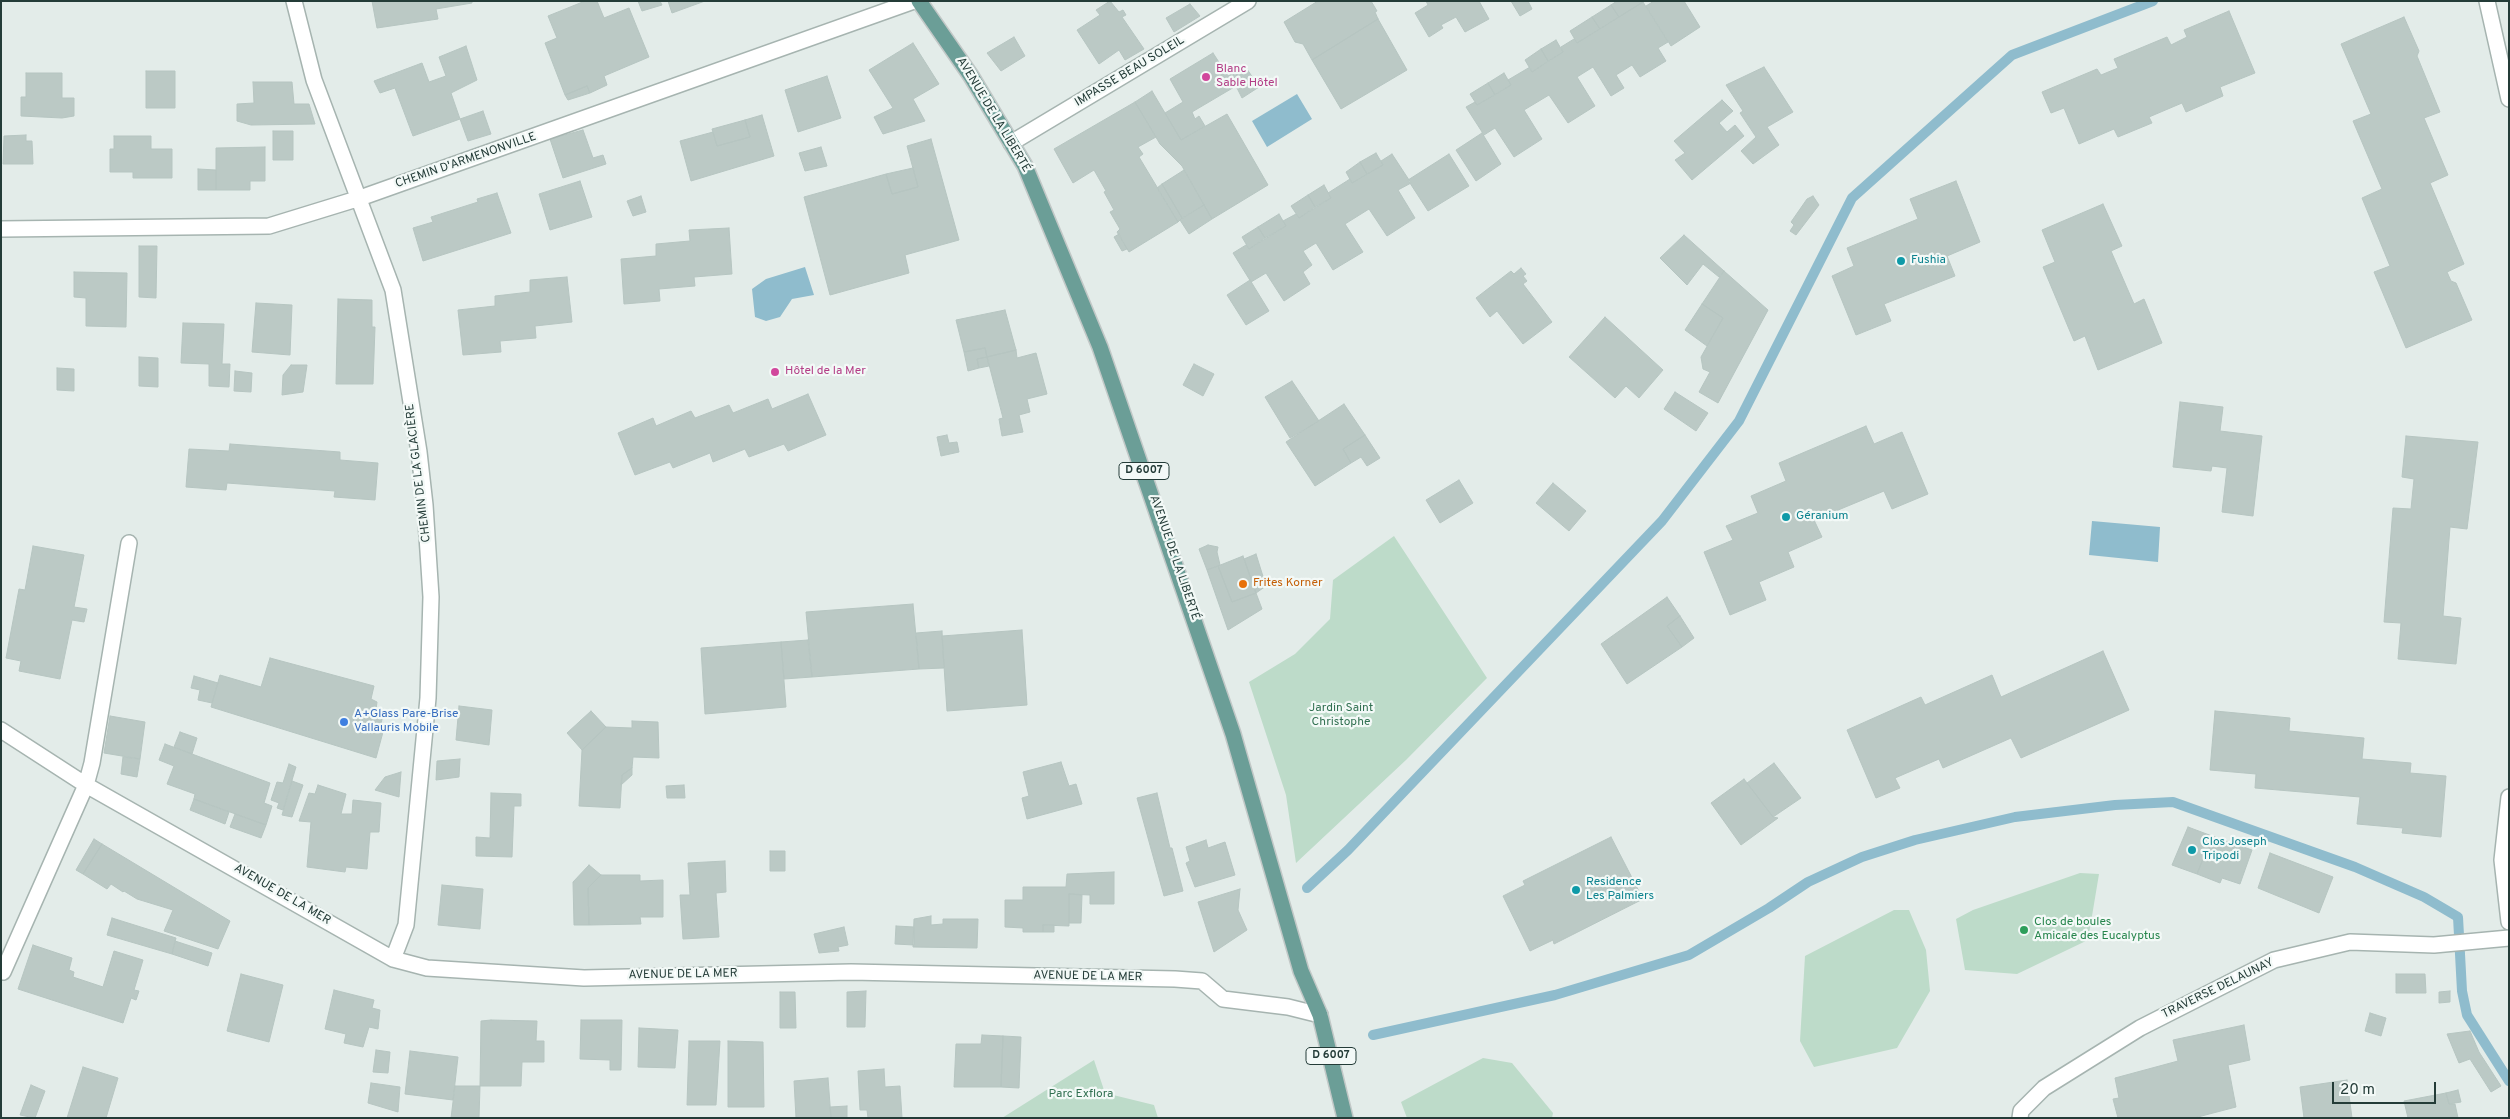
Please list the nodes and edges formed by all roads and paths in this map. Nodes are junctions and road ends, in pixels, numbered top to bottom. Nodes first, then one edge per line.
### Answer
1 (294, 1) edge
2 (914, 1) edge
3 (919, 1) edge
4 (1248, 1) edge
5 (2487, 1) edge
6 (2509, 98) edge
7 (1011, 143) junction
8 (360, 198) junction
9 (1, 229) edge
10 (129, 543) dead end
11 (1, 730) edge
12 (86, 785) junction
13 (2509, 797) edge
14 (2509, 922) edge
15 (2509, 938) edge
16 (393, 959) junction
17 (3, 972) dead end
18 (1320, 1015) junction
19 (1345, 1118) edge
20 (2020, 1118) edge

1 - 8 street, CHEMIN DE LA GLACIÈRE
2 - 8 street, CHEMIN D'ARMENONVILLE
3 - 7 main road, AVENUE DE LA LIBERTÉ / D 6007
4 - 7 street, IMPASSE BEAU SOLEIL
5 - 6 street
7 - 18 main road, AVENUE DE LA LIBERTÉ / D 6007
8 - 9 street, CHEMIN D'ARMENONVILLE
8 - 16 street, CHEMIN DE LA GLACIÈRE
10 - 12 street
11 - 12 street, AVENUE DE LA MER
12 - 16 street, AVENUE DE LA MER
12 - 17 street
13 - 14 street
15 - 20 street, TRAVERSE DELAUNAY
16 - 18 street, AVENUE DE LA MER
18 - 19 main road, AVENUE DE LA LIBERTÉ / D 6007

